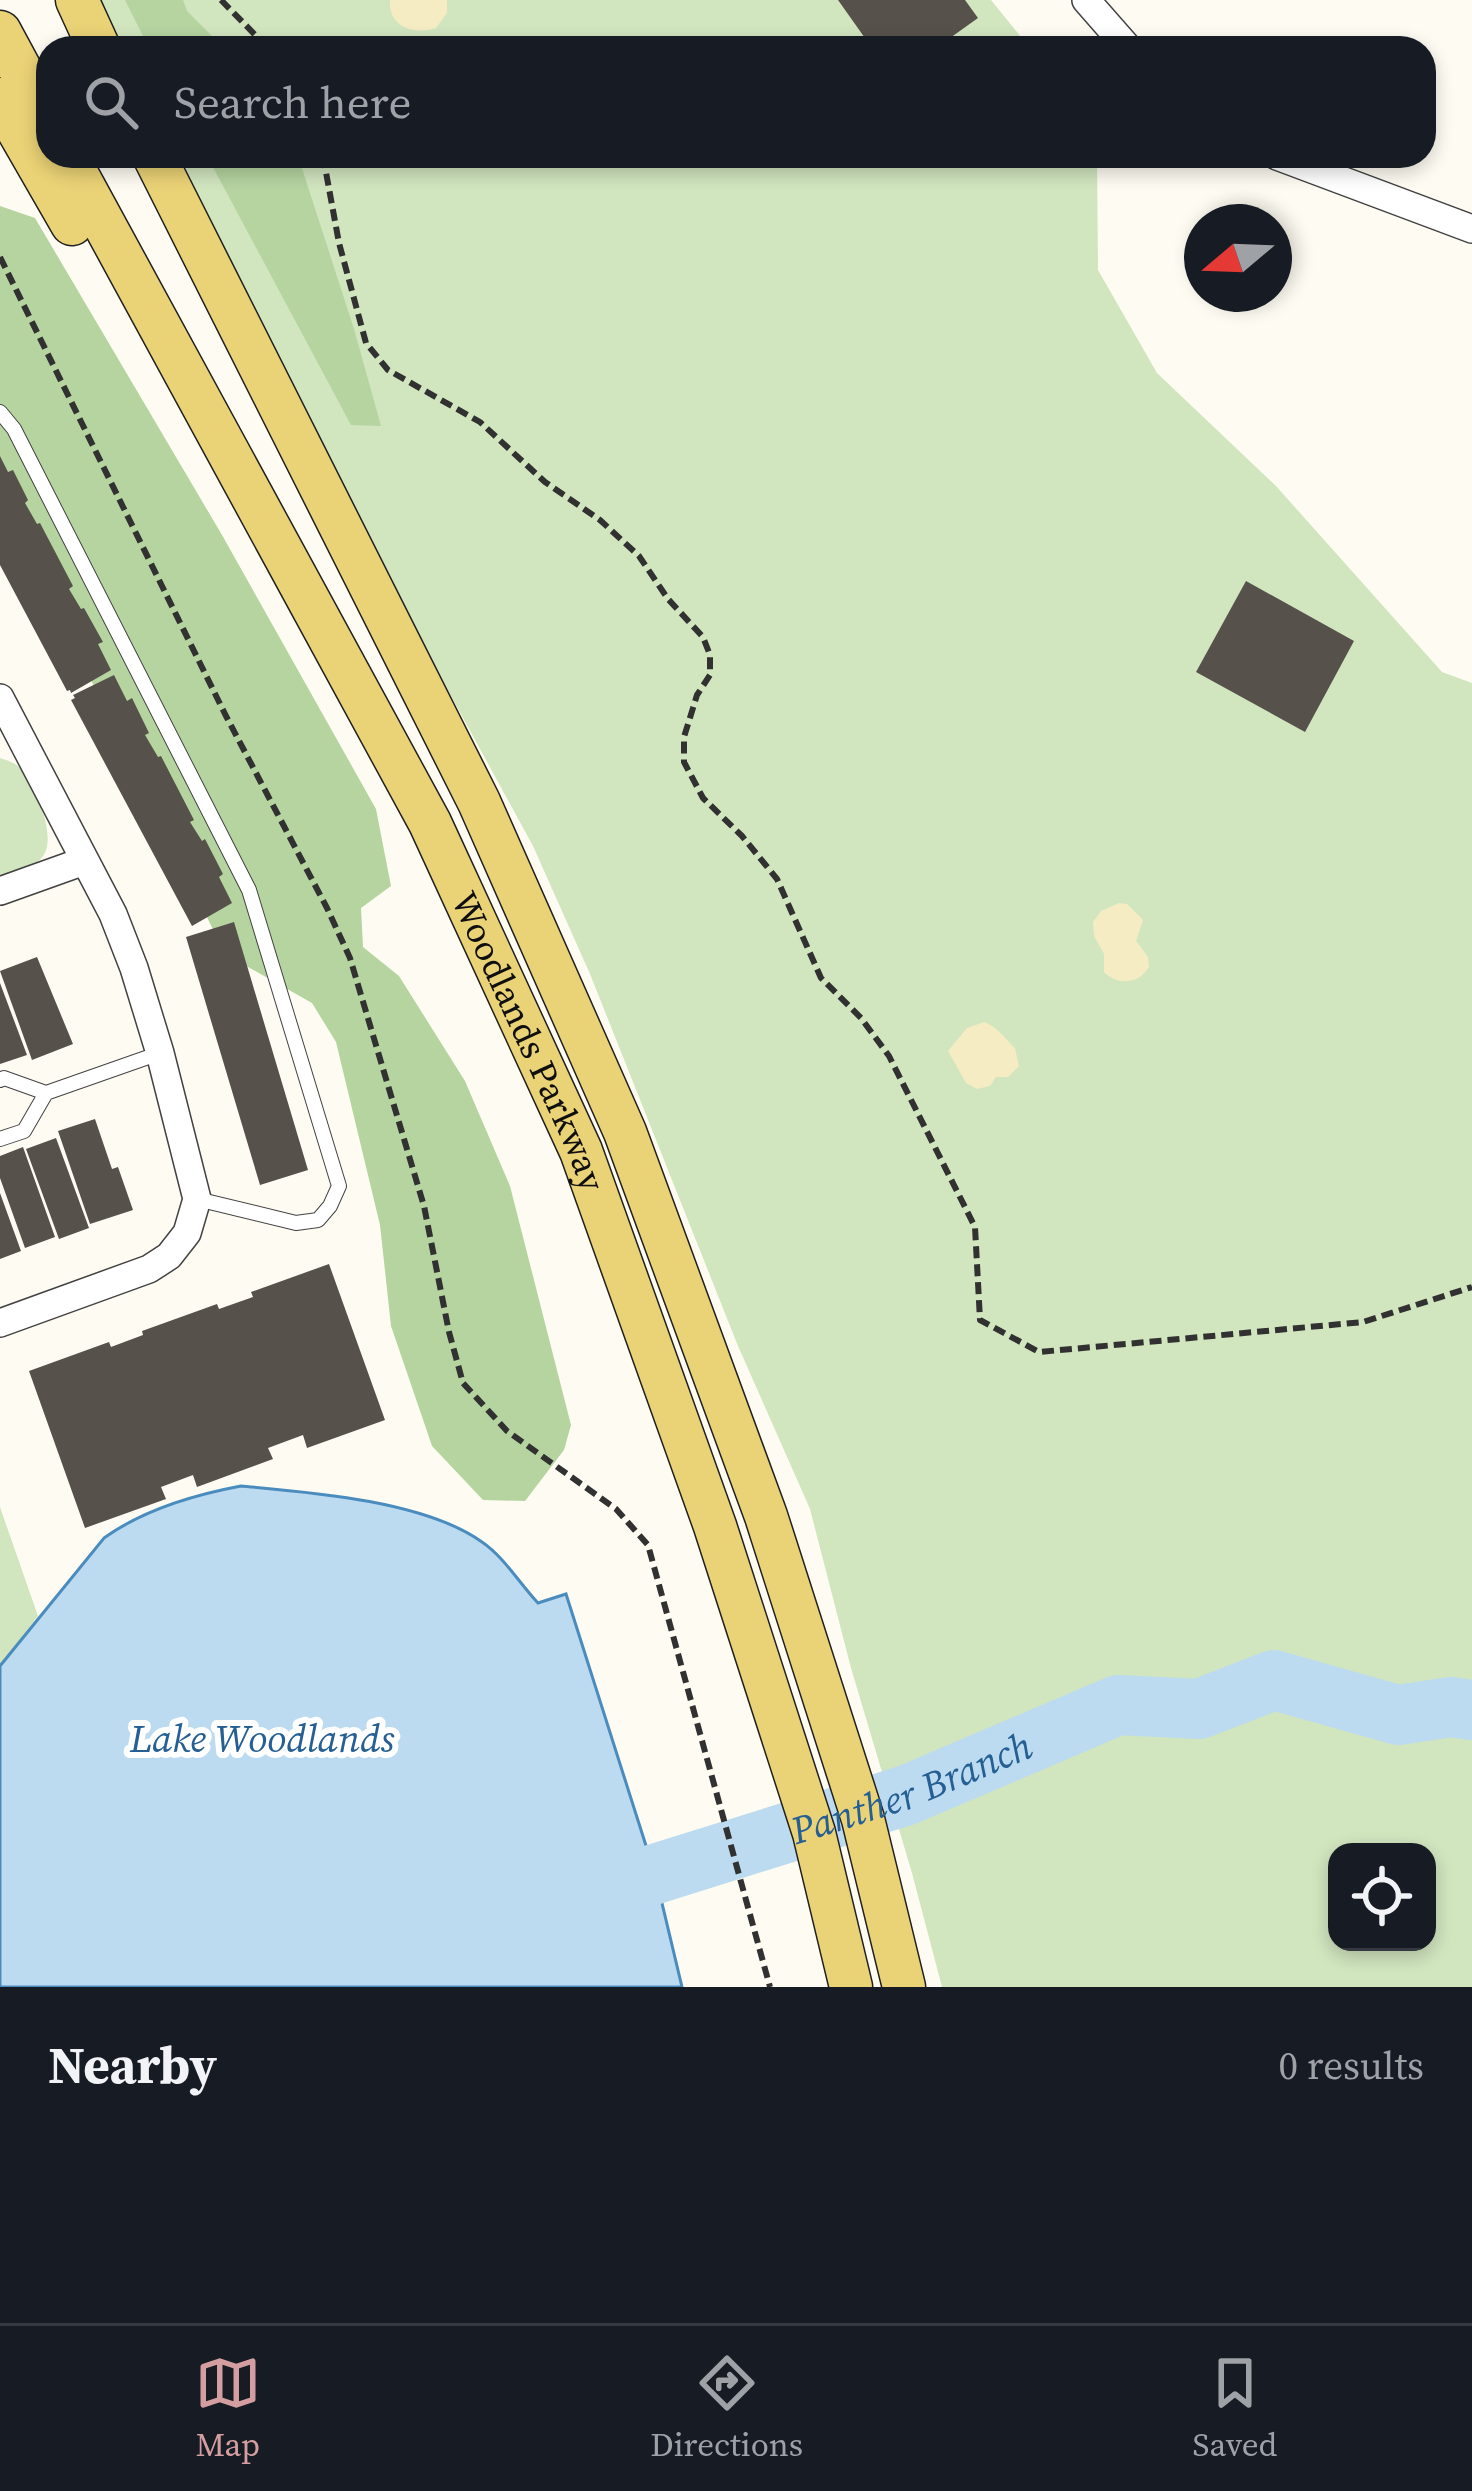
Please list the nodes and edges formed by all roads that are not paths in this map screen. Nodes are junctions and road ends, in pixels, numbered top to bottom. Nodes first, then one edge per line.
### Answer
1 (77, 0) edge
2 (1086, 0) edge
3 (0, 32) edge
4 (94, 36) edge
5 (1118, 36) edge
6 (36, 99) edge
7 (0, 100) edge
8 (36, 162) edge
9 (39, 168) edge
10 (73, 168) edge
11 (160, 168) edge
12 (1309, 168) edge
13 (1472, 229) edge
14 (0, 412) edge
15 (273, 538) junction
16 (0, 698) edge
17 (8, 732) edge
18 (84, 861) junction
19 (0, 891) edge
20 (160, 1053) junction
21 (0, 1080) edge
22 (46, 1093) junction
23 (0, 1139) edge
24 (197, 1199) junction
25 (0, 1323) edge
26 (851, 1987) edge
27 (904, 1987) edge

1 - 4 main road
2 - 5 street
3 - 6 main road
7 - 8 main road
9 - 15 main road
10 - 15 main road, Woodlands Parkway
11 - 27 main road, Woodlands Parkway
12 - 13 street
14 - 24 lane
15 - 26 main road, Woodlands Parkway
16 - 17 street
17 - 18 street
18 - 19 street
18 - 20 street
20 - 22 lane
20 - 24 street
21 - 22 lane
22 - 23 lane
24 - 25 street

